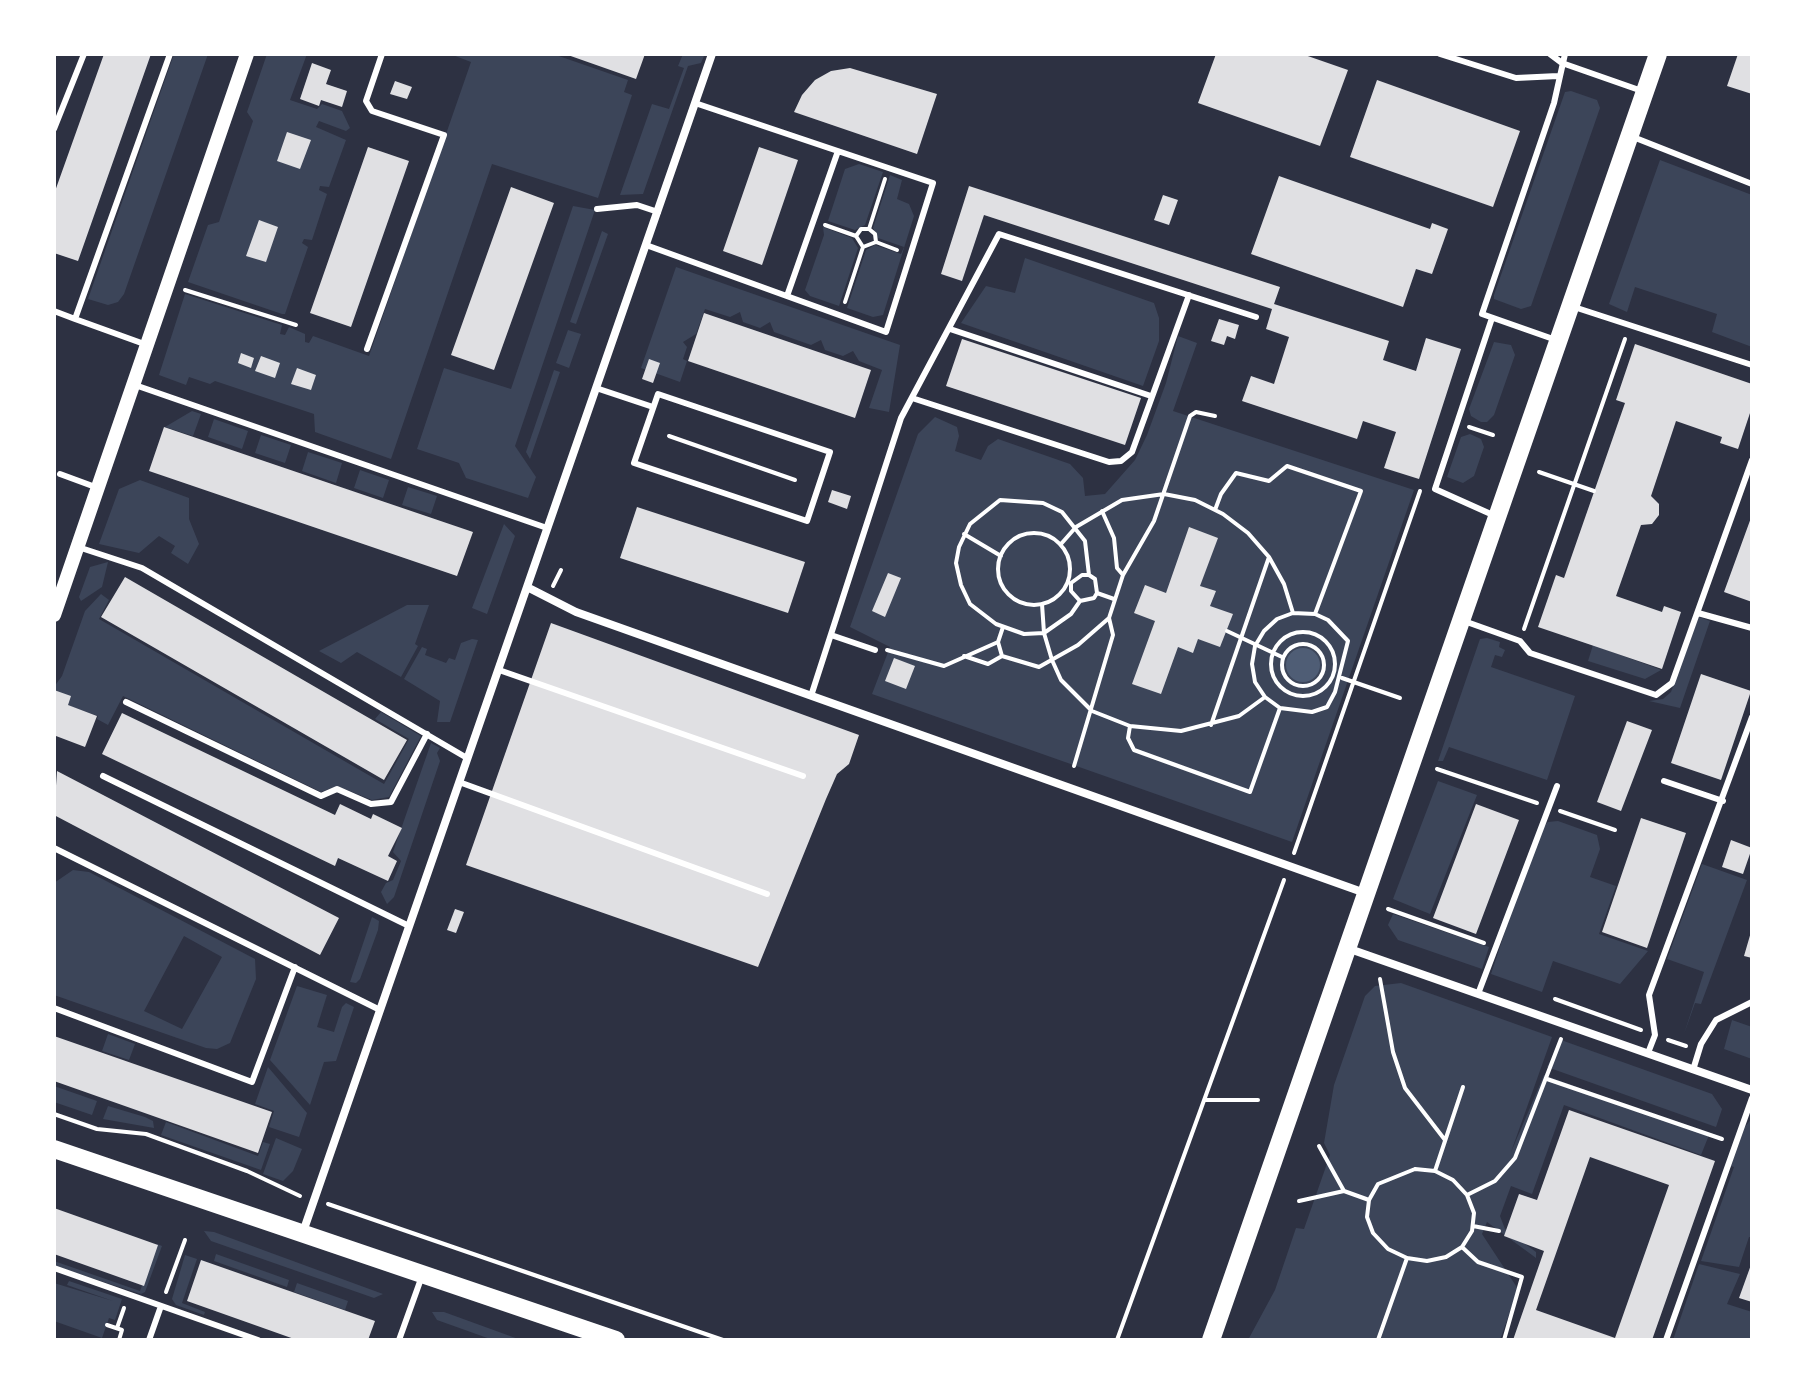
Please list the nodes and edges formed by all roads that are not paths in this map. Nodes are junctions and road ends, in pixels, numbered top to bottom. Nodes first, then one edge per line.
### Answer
1 (84, 54) edge
2 (170, 54) edge
3 (247, 54) edge
4 (382, 54) edge
5 (712, 54) edge
6 (1440, 54) edge
7 (1550, 54) edge
8 (1565, 54) edge
9 (1658, 54) edge
10 (1562, 63) junction
11 (1558, 76) junction
12 (1645, 92) junction
13 (695, 103) junction
14 (54, 129) edge
15 (1630, 136) junction
16 (838, 151) junction
17 (1752, 184) edge
18 (597, 209) dead end
19 (658, 212) junction
20 (646, 245) junction
21 (1189, 295) junction
22 (787, 296) junction
23 (1570, 305) junction
24 (54, 311) edge
25 (1256, 317) dead end
26 (1492, 318) junction
27 (75, 319) junction
28 (950, 329) junction
29 (1558, 341) junction
30 (147, 345) junction
31 (367, 349) dead end
32 (1752, 365) edge
33 (133, 385) junction
34 (596, 388) junction
35 (1151, 396) junction
36 (912, 398) junction
37 (653, 407) junction
38 (1752, 460) edge
39 (60, 474) dead end
40 (98, 488) junction
41 (1497, 516) junction
42 (547, 528) junction
43 (78, 547) junction
44 (527, 587) junction
45 (1698, 613) junction
46 (54, 615) edge
47 (1461, 620) junction
48 (1752, 628) edge
49 (831, 635) junction
50 (875, 650) road end
51 (499, 670) junction
52 (811, 696) junction
53 (126, 702) dead end
54 (1752, 717) edge
55 (427, 734) junction
56 (467, 758) junction
57 (103, 776) dead end
58 (803, 776) dead end
59 (1664, 781) dead end
60 (459, 782) junction
61 (1557, 786) dead end
62 (1723, 801) junction
63 (56, 848) edge
64 (54, 858) edge
65 (767, 894) dead end
66 (1365, 894) junction
67 (409, 926) junction
68 (1347, 948) junction
69 (295, 967) junction
70 (1478, 994) junction
71 (1752, 1002) edge
72 (54, 1008) edge
73 (380, 1010) junction
74 (1648, 1053) junction
75 (1693, 1070) junction
76 (1752, 1090) edge
77 (1752, 1098) edge
78 (54, 1149) edge
79 (303, 1232) junction
80 (54, 1268) edge
81 (423, 1272) junction
82 (161, 1306) junction
83 (149, 1340) edge
84 (258, 1340) edge
85 (399, 1340) edge
86 (616, 1340) edge
87 (1211, 1340) edge
88 (1666, 1340) edge

1 - 14 lane
2 - 27 lane
3 - 30 street
4 - 31 lane
5 - 13 street
6 - 11 lane
7 - 10 lane
8 - 10 lane
9 - 12 main road
10 - 11 lane
10 - 12 lane
11 - 26 lane
12 - 15 main road
13 - 16 lane
13 - 19 street
15 - 17 lane
15 - 23 main road
16 - 22 lane
16 - 22 lane
18 - 19 lane
19 - 20 street
20 - 22 lane
20 - 34 street
21 - 25 lane
21 - 28 lane
21 - 35 lane
23 - 29 main road
23 - 32 lane
24 - 27 lane
26 - 29 lane
26 - 41 lane
27 - 30 lane
28 - 35 lane
28 - 36 lane
29 - 41 main road
30 - 33 street
33 - 40 street
33 - 42 lane
34 - 37 lane
34 - 42 street
35 - 36 lane
36 - 49 lane
37 - 37 lane
38 - 45 lane
39 - 40 lane
40 - 43 street
41 - 47 main road
42 - 44 street
43 - 46 street
43 - 55 lane
44 - 51 street
44 - 52 street
45 - 47 lane
45 - 48 lane
47 - 66 main road
49 - 50 lane
49 - 52 lane
51 - 56 street
51 - 58 lane
52 - 66 street
53 - 55 lane
54 - 62 lane
55 - 56 lane
56 - 60 street
57 - 67 lane
59 - 62 lane
60 - 65 lane
60 - 67 street
61 - 70 lane
62 - 74 lane
63 - 64 lane
63 - 69 lane
66 - 68 main road
67 - 73 street
68 - 70 street
68 - 87 main road
69 - 72 lane
69 - 73 lane
70 - 74 street
71 - 75 lane
73 - 79 street
74 - 75 street
75 - 76 street
77 - 88 lane
78 - 79 main road
79 - 81 main road
80 - 82 lane
81 - 85 lane
81 - 86 main road
82 - 83 lane
82 - 84 lane

